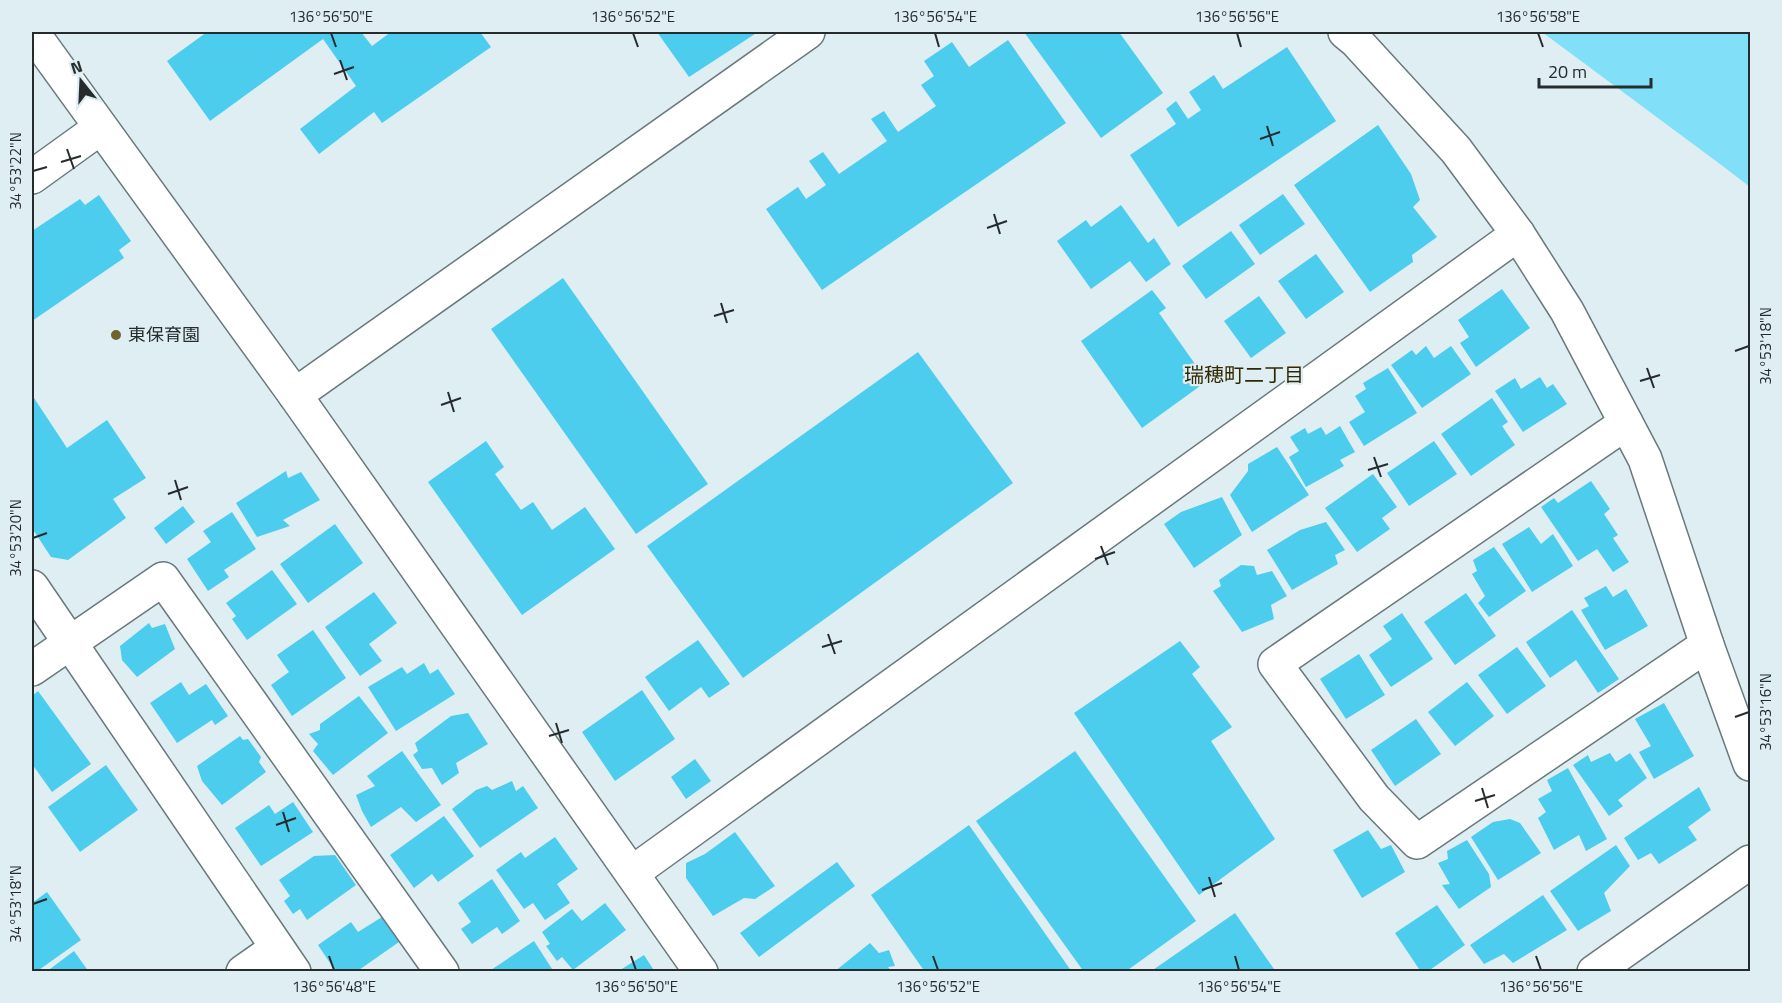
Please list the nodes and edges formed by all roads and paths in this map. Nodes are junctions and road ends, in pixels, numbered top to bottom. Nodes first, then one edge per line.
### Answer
1 (32, 32) edge
2 (808, 32) edge
3 (1345, 32) edge
4 (100, 128) junction
5 (32, 177) edge
6 (1518, 234) junction
7 (295, 395) junction
8 (1626, 423) junction
9 (32, 587) edge
10 (70, 643) junction
11 (1707, 645) junction
12 (32, 669) edge
13 (1750, 764) edge
14 (1750, 862) edge
15 (632, 873) junction
16 (285, 960) edge
17 (243, 972) edge
18 (442, 972) edge
19 (701, 972) edge
20 (1594, 972) edge

1 - 4 street
2 - 7 street
3 - 6 street
4 - 5 street
4 - 7 street
6 - 8 street
6 - 15 street
7 - 15 street
8 - 11 street
8 - 11 street
9 - 10 street
10 - 12 street
10 - 16 street
10 - 18 street
11 - 13 street
14 - 20 street
15 - 19 street
16 - 17 street

